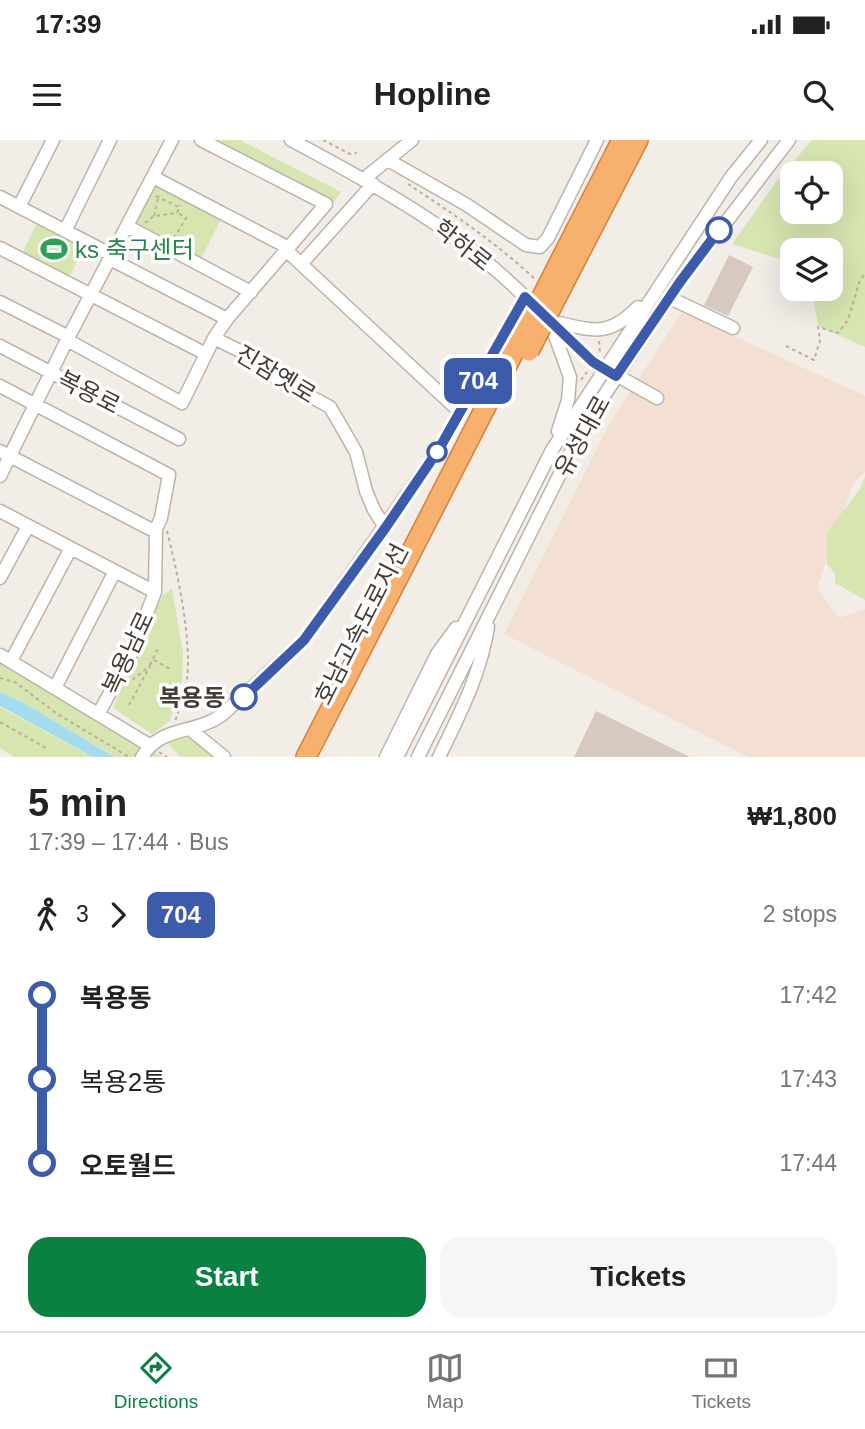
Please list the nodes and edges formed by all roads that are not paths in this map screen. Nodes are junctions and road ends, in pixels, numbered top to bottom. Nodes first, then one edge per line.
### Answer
1 (53, 140) edge
2 (110, 140) edge
3 (172, 140) edge
4 (201, 140) edge
5 (412, 140) edge
6 (597, 140) edge
7 (622, 140) edge
8 (638, 140) edge
9 (751, 140) edge
10 (761, 140) edge
11 (789, 140) edge
12 (298, 142) edge
13 (388, 160) junction
14 (153, 177) junction
15 (731, 177) junction
16 (369, 181) junction
17 (0, 197) edge
18 (19, 207) junction
19 (127, 226) junction
20 (65, 231) junction
21 (0, 248) edge
22 (288, 249) junction
23 (110, 259) junction
24 (301, 264) junction
25 (561, 273) junction
26 (662, 280) junction
27 (251, 292) junction
28 (93, 296) junction
29 (525, 297) junction
30 (670, 298) junction
31 (0, 302) edge
32 (227, 319) junction
33 (549, 321) junction
34 (733, 328) dead end
35 (214, 338) junction
36 (67, 340) junction
37 (0, 346) edge
38 (524, 346) junction
39 (206, 355) junction
40 (604, 369) junction
41 (53, 373) junction
42 (616, 376) junction
43 (0, 386) edge
44 (657, 398) dead end
45 (36, 405) junction
46 (460, 412) junction
47 (179, 439) dead end
48 (552, 450) junction
49 (5, 454) edge
50 (0, 476) edge
51 (0, 511) edge
52 (28, 526) junction
53 (386, 527) junction
54 (156, 531) junction
55 (71, 548) junction
56 (115, 571) junction
57 (0, 578) edge
58 (482, 590) junction
59 (155, 592) junction
60 (490, 615) junction
61 (6, 658) edge
62 (55, 688) junction
63 (99, 713) junction
64 (191, 730) junction
65 (146, 751) edge
66 (224, 757) edge
67 (306, 757) edge
68 (320, 757) edge
69 (386, 757) edge
70 (397, 757) edge
71 (418, 757) edge
72 (439, 757) edge

1 - 18 street
2 - 20 street
3 - 14 street
4 - 22 street
5 - 13 street
6 - 13 street
7 - 25 highway, 호남고속도로지선
8 - 25 highway, 호남고속도로지선
9 - 15 street
10 - 15 street, 유성대로
11 - 30 street, 유성대로
12 - 16 street, 학하로
13 - 16 street
14 - 19 street
14 - 22 street
15 - 26 street, 유성대로
16 - 24 street
16 - 29 street, 학하로
17 - 18 street
18 - 20 street
19 - 23 street
19 - 27 street
20 - 23 street
21 - 28 street
22 - 24 street
22 - 27 street
23 - 28 street
23 - 32 street
24 - 46 street
25 - 38 highway, 호남고속도로지선, bridge
26 - 33 street
26 - 40 street, 유성대로
27 - 32 street
28 - 36 street
28 - 39 street
29 - 33 street, 학하로
29 - 46 street
30 - 34 street
30 - 42 street, 유성대로
31 - 36 street
32 - 35 street
33 - 40 street, 학하로
33 - 48 street
35 - 39 street
35 - 53 street, 진잠옛로
36 - 39 street
36 - 41 street
37 - 41 street, 복용로
38 - 67 highway, 호남고속도로지선
38 - 68 highway, 호남고속도로지선
40 - 42 street, 학하로
40 - 48 street, 유성대로
41 - 45 street
41 - 47 street, 복용로
42 - 44 street, 학하로
42 - 60 street, 유성대로
43 - 45 street
45 - 49 street
45 - 54 street
46 - 53 street
48 - 58 street, 유성대로
49 - 50 street
49 - 54 street
51 - 52 street
52 - 55 street
52 - 57 street
53 - 64 street
54 - 59 street
55 - 56 street
55 - 61 street, 복용남로
56 - 59 street
56 - 62 street, 복용남로
58 - 69 street
58 - 70 street, 유성대로
59 - 63 street, 복용남로
60 - 71 street, 유성대로
60 - 72 street
61 - 62 street, 복용남로
62 - 63 street, 복용남로
63 - 65 street, 복용남로
64 - 65 street
64 - 66 street

